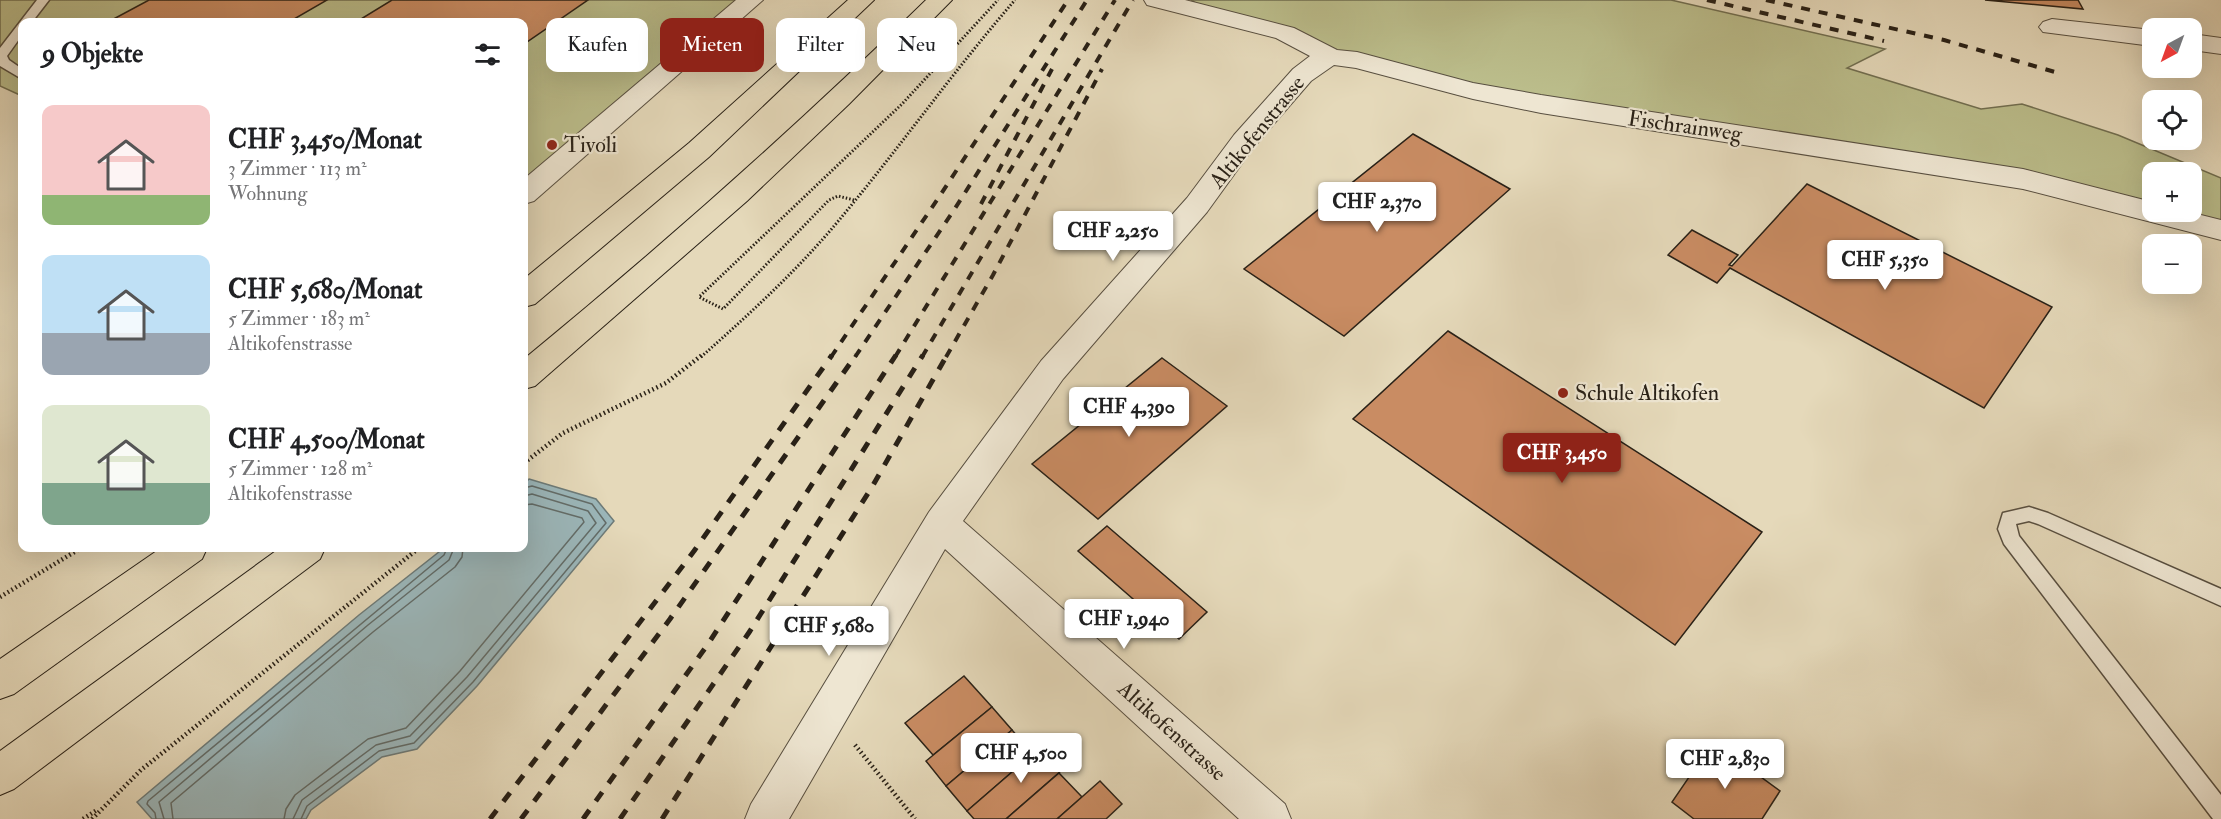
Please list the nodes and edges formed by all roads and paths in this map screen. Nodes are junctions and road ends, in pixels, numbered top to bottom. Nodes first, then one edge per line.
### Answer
1 (43, 0) edge
2 (751, 0) edge
3 (862, 0) edge
4 (940, 0) edge
5 (998, 0) edge
6 (1015, 0) edge
7 (1156, 0) edge
8 (29, 18) edge
9 (2052, 27) dead end
10 (18, 33) edge
11 (2142, 37) edge
12 (2202, 43) edge
13 (2221, 46) edge
14 (1331, 57) junction
15 (18, 72) edge
16 (528, 191) edge
17 (854, 200) junction
18 (2221, 230) edge
19 (528, 293) edge
20 (528, 373) edge
21 (528, 460) edge
22 (941, 523) junction
23 (74, 552) edge
24 (183, 552) edge
25 (302, 552) edge
26 (414, 552) edge
27 (0, 597) edge
28 (2221, 598) edge
29 (0, 681) edge
30 (829, 712) junction
31 (0, 775) edge
32 (103, 806) junction
33 (2221, 812) edge
34 (83, 819) edge
35 (92, 819) edge
36 (766, 819) edge
37 (915, 819) edge
38 (1270, 819) edge

1 - 8 lane
2 - 16 street
3 - 19 highway
4 - 20 highway
5 - 17 path
6 - 17 path
7 - 14 street, Fischrainweg
9 - 11 street
10 - 15 lane
12 - 13 street
14 - 18 street, Fischrainweg
14 - 22 street, Altikofenstrasse
17 - 21 path
22 - 30 street, Altikofenstrasse
22 - 38 street, Altikofenstrasse
23 - 27 path
24 - 29 highway
25 - 31 highway
26 - 32 path
28 - 33 lane
30 - 36 street, Altikofenstrasse
30 - 37 path
32 - 34 path
32 - 35 path

